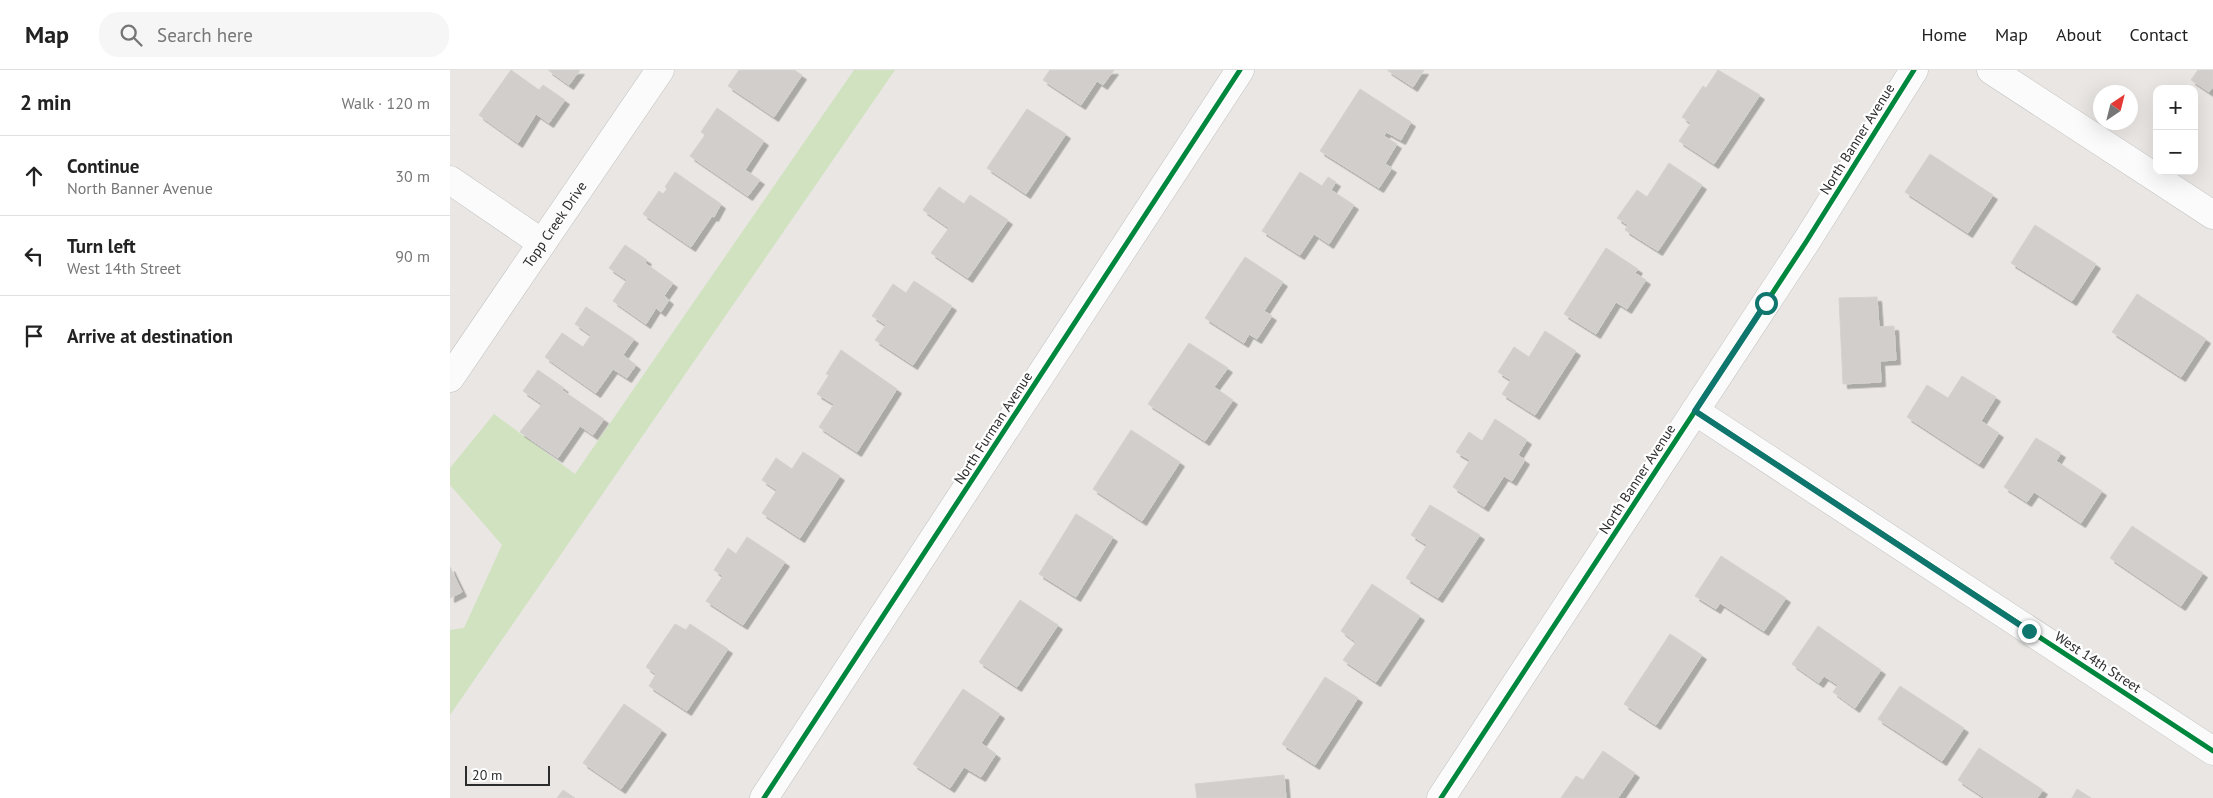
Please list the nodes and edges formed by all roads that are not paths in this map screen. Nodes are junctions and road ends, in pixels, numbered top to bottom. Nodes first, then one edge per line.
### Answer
1 (660, 70) edge
2 (1240, 70) edge
3 (1914, 70) edge
4 (1991, 70) edge
5 (450, 180) edge
6 (2213, 215) edge
7 (542, 243) junction
8 (450, 378) edge
9 (1695, 411) junction
10 (2213, 751) edge
11 (764, 798) edge
12 (1441, 798) edge

1 - 7 street, Topp Creek Drive
2 - 11 street, North Furman Avenue
3 - 9 street, North Banner Avenue
4 - 6 street
5 - 7 street
7 - 8 street, Topp Creek Drive
9 - 10 street, West 14th Street
9 - 12 street, North Banner Avenue

